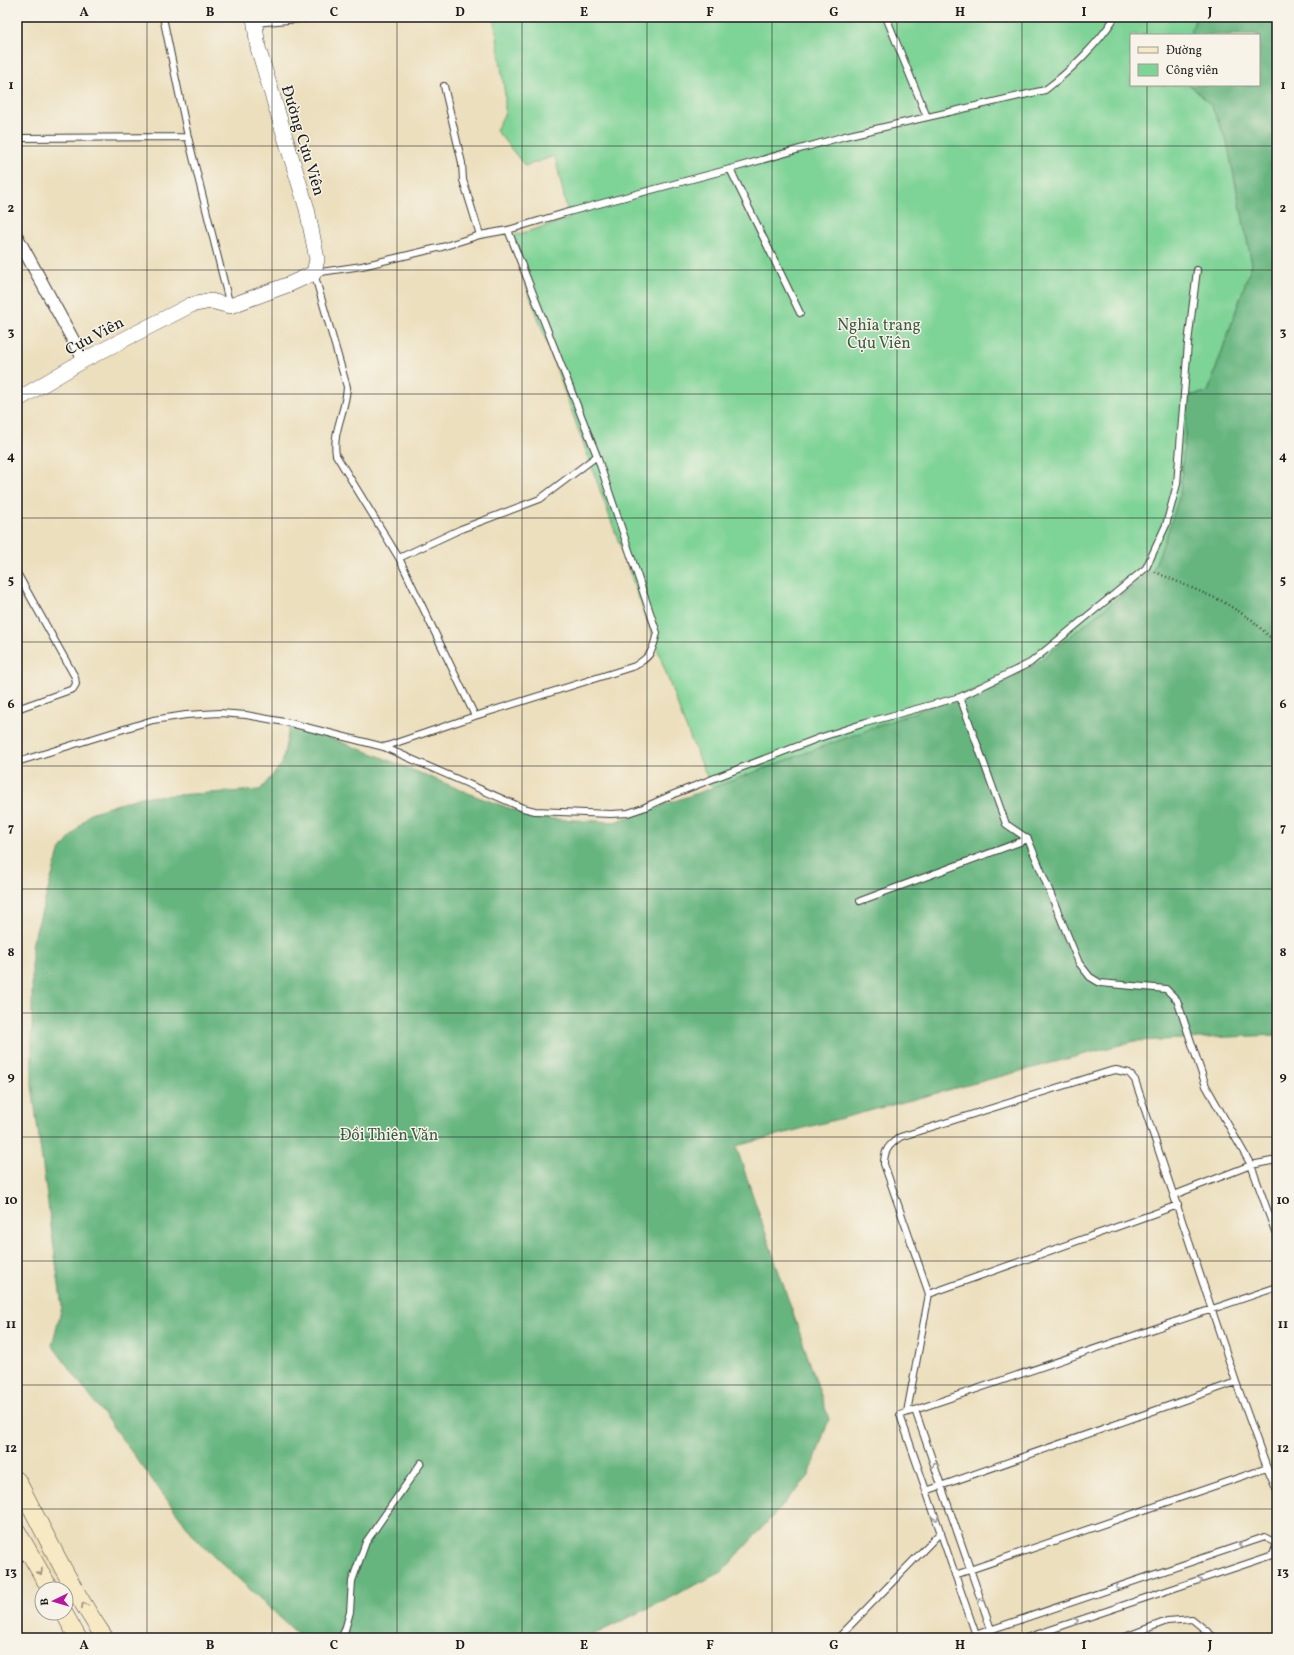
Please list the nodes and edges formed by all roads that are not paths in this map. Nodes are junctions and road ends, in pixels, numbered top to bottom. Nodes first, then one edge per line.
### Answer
1 (163, 17) edge
2 (321, 17) edge
3 (886, 17) edge
4 (1115, 17) edge
5 (255, 20) edge
6 (444, 86) dead end
7 (927, 117) junction
8 (188, 137) junction
9 (17, 138) edge
10 (730, 169) junction
11 (508, 230) junction
12 (480, 235) junction
13 (17, 237) edge
14 (1197, 270) dead end
15 (314, 273) junction
16 (230, 306) junction
17 (800, 313) dead end
18 (84, 360) junction
19 (17, 400) edge
20 (597, 456) junction
21 (399, 558) junction
22 (17, 573) edge
23 (960, 697) junction
24 (17, 709) edge
25 (475, 716) junction
26 (384, 747) junction
27 (17, 762) edge
28 (1028, 839) junction
29 (860, 901) dead end
30 (1277, 1160) edge
31 (1252, 1165) junction
32 (1174, 1195) junction
33 (1178, 1205) junction
34 (1277, 1237) edge
35 (1277, 1287) edge
36 (929, 1294) junction
37 (1212, 1308) junction
38 (1236, 1382) junction
39 (915, 1410) junction
40 (907, 1412) junction
41 (421, 1463) dead end
42 (1267, 1468) junction
43 (17, 1480) edge
44 (942, 1485) junction
45 (926, 1491) junction
46 (1277, 1492) edge
47 (17, 1531) edge
48 (941, 1532) junction
49 (1277, 1543) edge
50 (23, 1557) edge
51 (970, 1570) junction
52 (955, 1575) junction
53 (43, 1581) edge
54 (68, 1621) edge
55 (991, 1630) junction
56 (977, 1636) edge
57 (78, 1638) edge
58 (105, 1638) edge
59 (341, 1638) edge
60 (838, 1638) edge
61 (966, 1638) edge
62 (994, 1638) edge
63 (1026, 1638) edge
64 (1122, 1638) edge
65 (1215, 1638) edge

1 - 8 lane
2 - 5 lane
3 - 7 lane
4 - 7 lane
5 - 15 street, Đường Cựu Viên
6 - 12 lane
7 - 10 lane
8 - 9 lane
8 - 16 lane
10 - 11 lane
10 - 17 lane
11 - 12 lane
11 - 20 lane
12 - 15 lane
13 - 18 street
14 - 23 lane
15 - 16 street
15 - 21 lane
16 - 18 street, Cựu Viên
18 - 19 street, Cựu Viên
20 - 21 lane
20 - 25 lane
21 - 25 lane
22 - 24 lane
23 - 26 lane
23 - 28 lane
25 - 26 lane
26 - 27 lane
28 - 29 lane
28 - 31 lane
30 - 31 lane
31 - 32 lane
31 - 34 lane
32 - 33 lane
32 - 36 lane
33 - 36 lane
33 - 37 lane
35 - 37 lane
36 - 40 lane
37 - 38 lane
37 - 39 lane
38 - 42 lane
38 - 44 lane
39 - 40 lane
44 -> 39 lane
40 - 45 lane
41 - 59 lane
42 - 46 lane
42 - 51 lane
58 -> 43 main road
44 - 45 lane
44 - 51 lane
45 -> 48 lane
47 - 50 main road
48 - 52 lane
48 - 60 lane
49 -> 55 lane
63 -> 49 lane
50 -> 53 main road
51 - 52 lane
55 -> 51 lane
52 - 56 lane
54 - 57 main road
55 - 56 lane
55 - 62 lane
56 - 61 lane
64 - 65 lane

